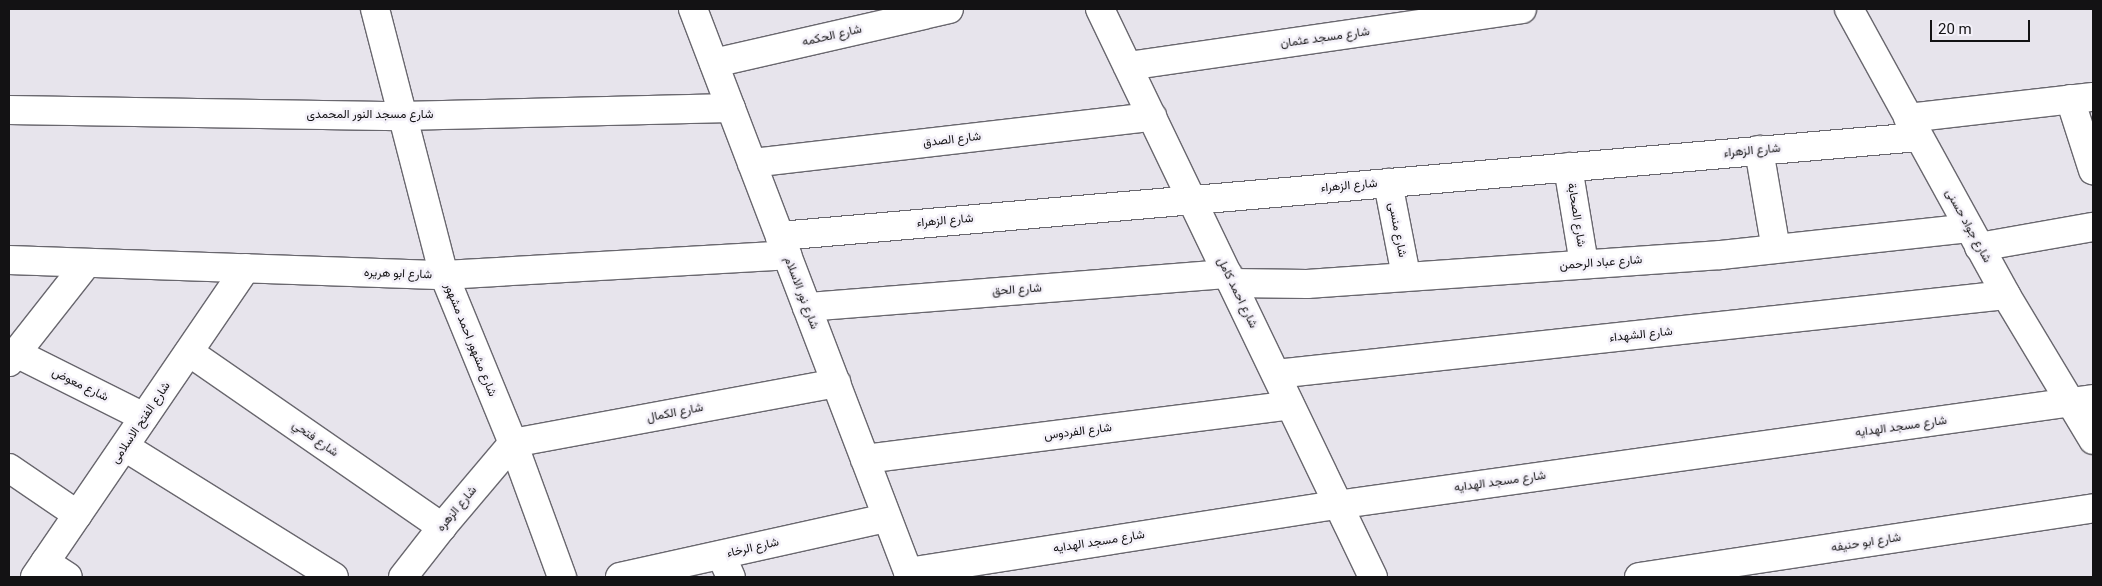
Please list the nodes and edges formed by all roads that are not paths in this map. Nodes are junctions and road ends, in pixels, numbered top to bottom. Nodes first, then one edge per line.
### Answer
1 (375, 9) edge
2 (693, 9) edge
3 (949, 9) edge
4 (1100, 9) edge
5 (1522, 9) edge
6 (1849, 9) edge
7 (714, 63) junction
8 (1128, 66) junction
9 (2082, 98) edge
10 (731, 108) junction
11 (9, 110) edge
12 (401, 116) junction
13 (1152, 117) junction
14 (1913, 128) junction
15 (1759, 150) junction
16 (752, 163) junction
17 (1568, 167) junction
18 (2093, 170) edge
19 (1388, 183) junction
20 (1192, 200) junction
21 (2093, 227) edge
22 (1974, 238) junction
23 (783, 245) junction
24 (1776, 249) junction
25 (9, 260) edge
26 (88, 263) junction
27 (1584, 264) junction
28 (246, 268) junction
29 (444, 276) junction
30 (1406, 276) junction
31 (1230, 278) junction
32 (2006, 295) junction
33 (807, 307) junction
34 (189, 352) junction
35 (12, 358) edge
36 (1276, 374) junction
37 (836, 383) junction
38 (2081, 401) edge
39 (1290, 405) junction
40 (144, 417) junction
41 (2093, 440) edge
42 (513, 443) junction
43 (125, 446) junction
44 (865, 459) junction
45 (9, 468) edge
46 (1336, 505) junction
47 (2093, 508) edge
48 (78, 515) junction
49 (887, 518) junction
50 (442, 527) junction
51 (726, 566) edge
52 (40, 570) edge
53 (552, 570) edge
54 (909, 575) edge
55 (68, 577) edge
56 (334, 577) edge
57 (403, 577) edge
58 (620, 577) edge
59 (1373, 577) edge
60 (1639, 577) edge

1 - 12 street, شارع مشهور احمد مشهور
2 - 7 street, شارع نور الاسلام
3 - 7 street, شارع الحكمه
4 - 8 street, شارع احمد كامل
5 - 8 street, شارع مسجد عثمان
6 - 14 street, شارع جواد حسنى
7 - 10 street, شارع نور الاسلام
8 - 13 street, شارع احمد كامل
9 - 14 street, شارع الزهراء
9 - 18 street
10 - 12 street, شارع مسجد النور المحمدى
10 - 16 street, شارع نور الاسلام
11 - 12 street, شارع مسجد النور المحمدى
12 - 29 street, شارع مشهور احمد مشهور
13 - 16 street, شارع الصدق
13 - 20 street, شارع احمد كامل
14 - 15 street, شارع الزهراء
14 - 22 street, شارع جواد حسنى
15 - 17 street, شارع الزهراء
15 - 24 street
16 - 23 street, شارع نور الاسلام
17 - 19 street, شارع الزهراء
17 - 27 street, شارع الصحابة
19 - 20 street, شارع الزهراء
19 - 30 street, شارع منسى
20 - 23 street, شارع الزهراء
20 - 31 street, شارع احمد كامل
21 - 22 street, شارع عباد الرحمن
22 - 24 street, شارع عباد الرحمن
22 - 32 street, شارع جواد حسنى
23 - 29 street, شارع ابو هريره
23 - 33 street, شارع نور الاسلام
24 - 27 street, شارع عباد الرحمن
25 - 26 street, شارع ابو هريره
26 - 28 street, شارع ابو هريره
26 - 35 street
27 - 30 street, شارع عباد الرحمن
28 - 29 street, شارع ابو هريره
28 - 34 street, شارع الفتح الاسلامى
29 - 42 street, شارع مشهور احمد مشهور
30 - 31 street, شارع عباد الرحمن
31 - 33 street, شارع الحق
31 - 36 street, شارع احمد كامل
32 - 36 street, شارع الشهداء
32 - 38 street, شارع جواد حسنى
33 - 37 street, شارع نور الاسلام
34 - 40 street, شارع الفتح الاسلامى
34 - 50 street, شارع فتحي
35 - 40 street, شارع معوض
36 - 39 street, شارع احمد كامل
37 - 42 street, شارع الكمال
37 - 44 street, شارع نور الاسلام
38 - 41 street, شارع جواد حسنى
38 - 46 street, شارع مسجد الهدايه
39 - 44 street, شارع الفردوس
39 - 46 street, شارع احمد كامل
40 - 43 street, شارع الفتح الاسلامى
42 - 50 street, شارع الزهره
42 - 53 street, شارع مشهور احمد مشهور
43 - 48 street, شارع الفتح الاسلامى
43 - 56 street
44 - 49 street, شارع نور الاسلام
45 - 48 street
46 - 54 street, شارع مسجد الهدايه
46 - 59 street, شارع احمد كامل
47 - 60 street, شارع ابو حنيفه
48 - 52 street, شارع الفتح الاسلامى
49 - 51 street, شارع الرخاء
49 - 54 street, شارع نور الاسلام
50 - 57 street, شارع الزهره
51 - 58 street, شارع الرخاء
52 - 55 street

